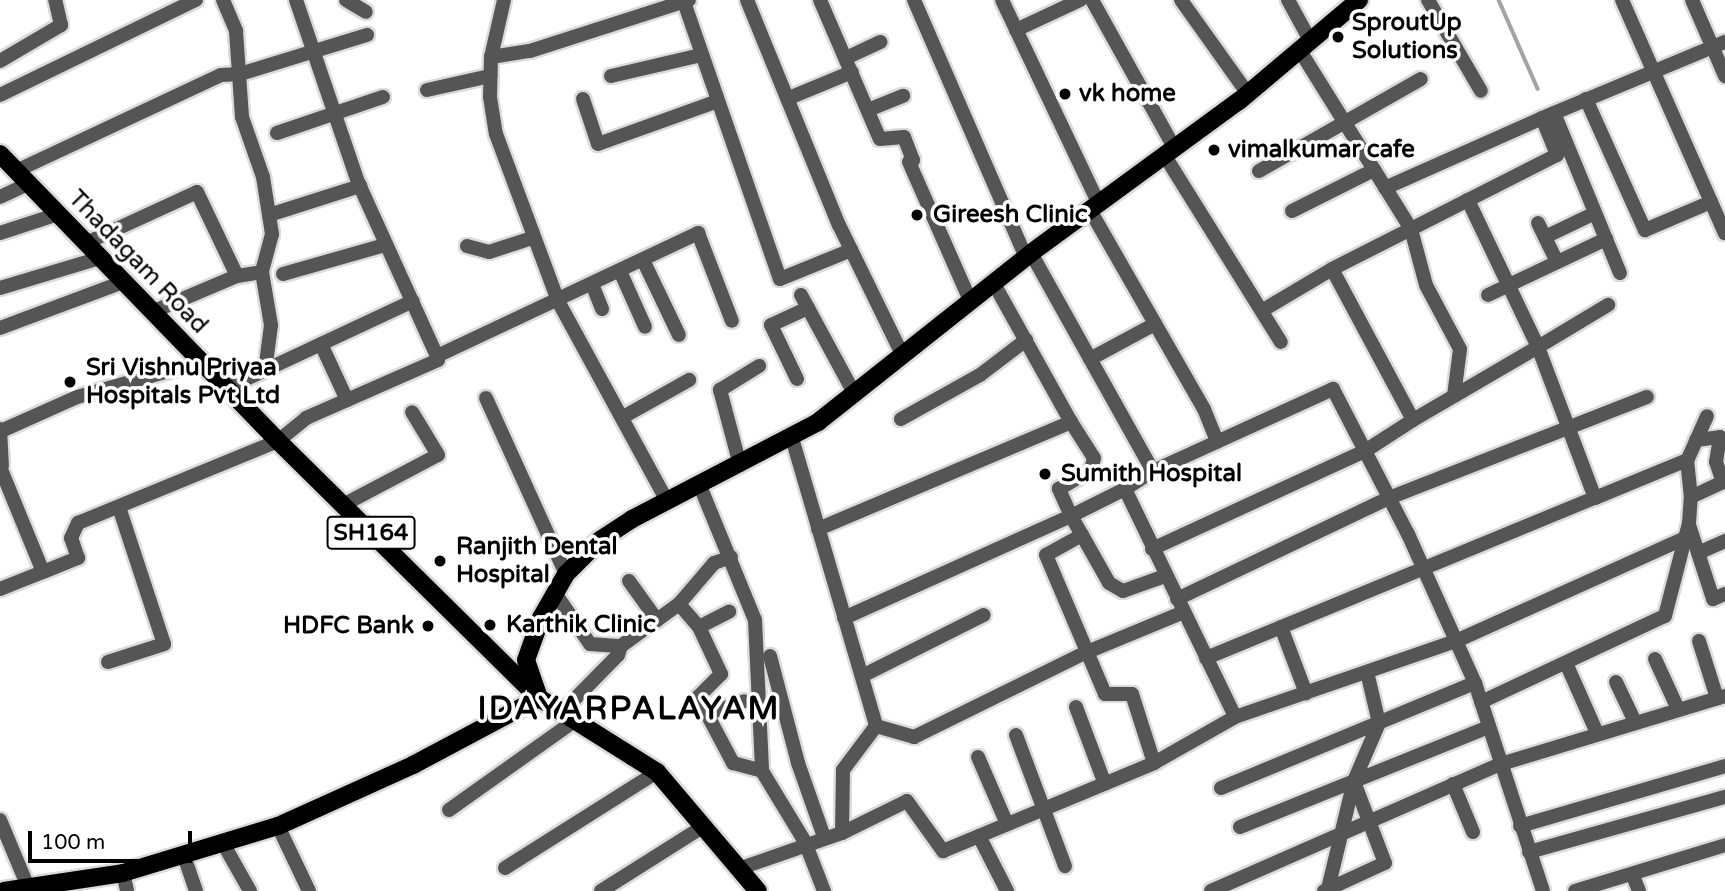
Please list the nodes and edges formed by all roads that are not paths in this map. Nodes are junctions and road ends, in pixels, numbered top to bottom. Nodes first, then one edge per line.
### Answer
1 (55, 0) edge
2 (196, 0) edge
3 (223, 0) edge
4 (296, 0) edge
5 (346, 0) edge
6 (504, 0) edge
7 (747, 0) edge
8 (820, 0) edge
9 (914, 0) edge
10 (1002, 0) edge
11 (1080, 0) edge
12 (1092, 0) edge
13 (1181, 0) edge
14 (1288, 0) edge
15 (1359, 0) edge
16 (1428, 0) edge
17 (1622, 0) edge
18 (1692, 0) edge
19 (687, 1) edge
20 (174, 5) edge
21 (366, 12) dead end
22 (1016, 30) junction
23 (367, 34) dead end
24 (880, 42) dead end
25 (1718, 44) edge
26 (1306, 47) junction
27 (310, 50) junction
28 (701, 55) junction
29 (491, 57) junction
30 (846, 58) junction
31 (0, 61) edge
32 (1652, 71) junction
33 (852, 72) junction
34 (240, 74) junction
35 (490, 76) junction
36 (611, 76) dead end
37 (1725, 76) edge
38 (1421, 79) dead end
39 (427, 90) dead end
40 (1481, 91) dead end
41 (1248, 93) junction
42 (0, 95) edge
43 (903, 96) dead end
44 (383, 97) dead end
45 (789, 98) junction
46 (583, 99) dead end
47 (1586, 99) junction
48 (718, 101) junction
49 (868, 110) junction
50 (333, 113) junction
51 (1548, 116) junction
52 (1344, 122) junction
53 (277, 133) dead end
54 (1170, 153) junction
55 (0, 154) edge
56 (1374, 170) junction
57 (1259, 171) dead end
58 (22, 178) junction
59 (360, 186) junction
60 (1385, 188) junction
61 (0, 197) edge
62 (1468, 200) junction
63 (1711, 202) junction
64 (1095, 207) junction
65 (1292, 211) dead end
66 (1595, 213) junction
67 (58, 214) junction
68 (269, 215) junction
69 (1724, 228) edge
70 (1411, 229) junction
71 (0, 233) edge
72 (532, 238) junction
73 (1606, 239) junction
74 (86, 243) junction
75 (385, 245) junction
76 (467, 246) dead end
77 (851, 250) junction
78 (1028, 255) junction
79 (100, 258) junction
80 (643, 260) junction
81 (1557, 262) junction
82 (1332, 268) junction
83 (620, 271) junction
84 (262, 272) junction
85 (1620, 273) dead end
86 (283, 274) dead end
87 (237, 276) junction
88 (123, 282) junction
89 (993, 282) junction
90 (592, 284) junction
91 (1508, 285) junction
92 (0, 288) edge
93 (1488, 295) dead end
94 (970, 300) junction
95 (413, 301) junction
96 (558, 301) junction
97 (1608, 305) dead end
98 (601, 309) dead end
99 (1263, 310) junction
100 (152, 312) junction
101 (732, 321) dead end
102 (1155, 324) junction
103 (645, 327) dead end
104 (0, 328) edge
105 (679, 335) dead end
106 (1026, 340) junction
107 (1281, 342) dead end
108 (321, 344) junction
109 (1538, 347) junction
110 (902, 354) junction
111 (437, 356) junction
112 (1090, 359) junction
113 (201, 362) junction
114 (759, 366) dead end
115 (265, 371) junction
116 (797, 379) dead end
117 (689, 380) dead end
118 (227, 388) junction
119 (854, 393) junction
120 (1454, 396) junction
121 (1647, 397) dead end
122 (486, 398) dead end
123 (347, 400) junction
124 (412, 412) dead end
125 (1707, 416) dead end
126 (623, 417) junction
127 (901, 419) dead end
128 (1413, 420) junction
129 (1071, 422) junction
130 (1566, 428) junction
131 (1, 430) edge
132 (792, 438) junction
133 (1696, 440) junction
134 (278, 441) junction
135 (1217, 442) junction
136 (1365, 451) junction
137 (1687, 461) junction
138 (740, 465) junction
139 (1, 466) edge
140 (1153, 471) junction
141 (1724, 482) edge
142 (700, 486) junction
143 (1125, 489) junction
144 (1691, 497) junction
145 (1389, 498) junction
146 (1595, 498) junction
147 (667, 501) junction
148 (343, 505) junction
149 (119, 508) junction
150 (1071, 516) junction
151 (818, 529) junction
152 (1687, 530) junction
153 (1082, 535) junction
154 (1725, 541) edge
155 (1152, 549) junction
156 (1698, 553) junction
157 (730, 557) junction
158 (1423, 568) junction
159 (43, 572) junction
160 (566, 574) junction
161 (1165, 576) junction
162 (629, 581) dead end
163 (0, 589) edge
164 (555, 593) junction
165 (1725, 594) edge
166 (680, 604) junction
167 (1180, 606) junction
168 (729, 612) dead end
169 (984, 615) dead end
170 (844, 618) junction
171 (657, 620) junction
172 (699, 627) junction
173 (1281, 627) junction
174 (1456, 641) junction
175 (1699, 641) dead end
176 (621, 646) junction
177 (1087, 652) junction
178 (770, 656) dead end
179 (1206, 658) junction
180 (1655, 659) dead end
181 (108, 662) dead end
182 (1566, 663) junction
183 (1367, 672) junction
184 (862, 676) junction
185 (1616, 682) dead end
186 (1475, 683) junction
187 (1306, 693) junction
188 (1721, 697) edge
189 (539, 698) junction
190 (744, 701) dead end
191 (1481, 702) junction
192 (1076, 707) dead end
193 (1678, 709) junction
194 (707, 714) junction
195 (570, 715) junction
196 (1235, 717) junction
197 (1635, 722) junction
198 (1379, 723) junction
199 (876, 726) junction
200 (1489, 727) junction
201 (1597, 733) junction
202 (1016, 735) dead end
203 (978, 757) dead end
204 (1154, 763) junction
205 (1501, 764) junction
206 (1725, 766) edge
207 (762, 771) junction
208 (657, 772) junction
209 (1354, 781) junction
210 (1105, 784) junction
211 (1453, 784) junction
212 (1222, 788) dead end
213 (1725, 797) edge
214 (1044, 809) junction
215 (449, 810) dead end
216 (1368, 819) junction
217 (0, 820) edge
218 (1007, 824) junction
219 (704, 826) junction
220 (1520, 826) junction
221 (278, 827) junction
222 (1240, 827) dead end
223 (1342, 830) junction
224 (842, 832) junction
225 (1474, 832) dead end
226 (979, 836) junction
227 (824, 837) junction
228 (805, 842) junction
229 (224, 845) junction
230 (1725, 845) edge
231 (1529, 852) junction
232 (184, 856) junction
233 (1065, 866) dead end
234 (741, 867) junction
235 (505, 868) dead end
236 (123, 873) junction
237 (1633, 876) junction
238 (38, 888) edge
239 (1326, 890) edge
240 (4, 891) edge
241 (127, 891) edge
242 (196, 891) edge
243 (250, 891) edge
244 (309, 891) edge
245 (601, 891) edge
246 (758, 891) edge
247 (824, 891) edge
248 (1007, 891) edge
249 (1212, 891) edge
250 (1543, 891) edge
251 (1575, 891) edge
252 (1639, 891) edge

1 - 31 street
2 - 20 street
3 - 34 street
4 - 27 street
5 - 21 street
6 - 29 street
7 - 45 street
8 - 30 street
9 - 78 street
10 - 22 street
11 - 22 street
12 - 54 street
13 - 41 street
14 - 26 street
15 - 26 main road
16 - 40 street
17 - 32 street
18 - 25 street
19 - 28 street
19 - 29 street
20 - 42 street
22 - 64 street
23 - 27 street
24 - 30 street
25 - 32 street
25 - 37 street
26 - 41 main road
26 - 52 street
27 - 34 street
27 - 50 street
28 - 36 street
28 - 48 street
29 - 35 street
30 - 33 street
32 - 47 street
32 - 63 street
33 - 45 street
33 - 49 street
34 - 58 street
34 - 68 street
35 - 39 street
35 - 72 street
38 - 52 street
41 - 54 main road
43 - 49 street
44 - 50 street
45 - 77 street
46 - 48 street
47 - 51 street
47 - 63 street
48 - 77 street
49 - 94 street
50 - 53 street
50 - 59 street
51 - 60 street
51 - 62 street
51 - 66 street
52 - 56 street
52 - 57 street
54 - 64 main road
54 - 99 street
55 - 58 main road, Thadagam Road / SH164
56 - 60 street
56 - 65 street
58 - 61 street
58 - 67 main road, Thadagam Road / SH164
59 - 68 street
59 - 75 street
60 - 70 street
62 - 70 street
62 - 91 street
63 - 69 street
64 - 78 main road
64 - 102 street
66 - 73 street
66 - 81 street
67 - 71 street
67 - 74 main road, Thadagam Road / SH164
68 - 84 street
70 - 82 street
70 - 120 street
72 - 76 street
72 - 96 street
73 - 81 street
73 - 85 street
74 - 79 main road, Thadagam Road / SH164
74 - 87 street
75 - 86 street
75 - 95 street
77 - 110 street
78 - 89 main road
78 - 112 street
79 - 88 main road, Thadagam Road / SH164
79 - 92 street
80 - 83 street
80 - 101 street
80 - 105 street
81 - 91 street
82 - 99 street
82 - 128 street
83 - 90 street
83 - 103 street
84 - 87 street
84 - 115 street
87 - 100 street
88 - 100 main road, Thadagam Road / SH164
88 - 104 street
89 - 94 main road
89 - 106 street
90 - 96 street
90 - 98 street
91 - 93 street
91 - 109 street
94 - 110 main road
95 - 108 street
95 - 111 street
96 - 111 street
96 - 126 street
97 - 109 street
99 - 107 street
100 - 113 main road, Thadagam Road / SH164
102 - 112 street
102 - 135 street
106 - 127 street
106 - 129 street
108 - 115 street
108 - 123 street
109 - 120 street
109 - 130 street
110 - 119 main road
111 - 123 street
112 - 140 street
113 - 118 main road, Thadagam Road / SH164
113 - 131 street
114 - 138 street
115 - 118 street
116 - 119 street
117 - 126 street
118 - 134 main road, Thadagam Road / SH164
119 - 132 main road
120 - 128 street
121 - 130 street
122 - 160 street
123 - 134 street
124 - 148 street
125 - 133 street
126 - 147 street
128 - 136 street
129 - 150 street
129 - 151 street
130 - 145 street
130 - 146 street
131 - 139 street
132 - 138 main road
132 - 151 street
133 - 137 street
133 - 141 street
134 - 148 main road, Thadagam Road / SH164
134 - 149 street
135 - 136 street
135 - 140 street
136 - 145 street
136 - 155 street
137 - 144 street
137 - 146 street
138 - 142 main road
139 - 159 street
140 - 143 street
141 - 144 street
142 - 147 main road
142 - 157 street
143 - 150 street
143 - 155 street
144 - 152 street
145 - 158 street
145 - 167 street
146 - 158 street
147 - 160 main road
148 - 189 main road, Thadagam Road / SH164
149 - 159 street
149 - 181 street
150 - 153 street
150 - 170 street
151 - 170 street
152 - 156 street
152 - 174 street
152 - 182 street
153 - 161 street
153 - 177 street
154 - 156 street
155 - 161 street
156 - 165 street
157 - 166 street
157 - 207 street
158 - 173 street
158 - 174 street
159 - 163 street
160 - 164 main road
161 - 167 street
162 - 171 street
164 - 176 street
164 - 189 main road
166 - 171 street
166 - 172 street
167 - 177 street
167 - 179 street
168 - 172 street
169 - 184 street
170 - 184 street
171 - 176 street
172 - 194 street
173 - 179 street
173 - 187 street
174 - 183 street
174 - 186 street
175 - 188 street
176 - 195 street
177 - 199 street
177 - 204 street
178 - 227 street
179 - 196 street
180 - 193 street
182 - 191 street
182 - 201 street
183 - 187 street
183 - 198 street
184 - 199 street
185 - 197 street
186 - 191 street
186 - 198 street
187 - 196 street
188 - 193 street
189 - 195 main road, Thadagam Road / SH164
189 - 221 main road
190 - 194 street
191 - 200 street
192 - 210 street
193 - 197 street
194 - 207 street
195 - 208 main road, Thadagam Road / SH164
195 - 215 street
196 - 204 street
197 - 201 street
198 - 209 street
198 - 212 street
199 - 224 street
200 - 205 street
200 - 209 street
201 - 205 street
202 - 214 street
203 - 218 street
204 - 210 street
205 - 211 street
205 - 220 street
206 - 220 street
207 - 228 street
208 - 219 main road, Thadagam Road / SH164
208 - 235 street
209 - 216 street
209 - 222 street
209 - 223 street
210 - 214 street
211 - 216 street
211 - 225 street
213 - 231 street
214 - 218 street
214 - 233 street
216 - 223 street
216 - 239 street
217 - 238 street
218 - 226 street
219 - 234 main road, Thadagam Road / SH164
219 - 245 street
220 - 231 street
221 - 229 main road
221 - 244 street
223 - 239 street
223 - 249 street
224 - 226 street
224 - 227 street
226 - 248 street
227 - 228 street
228 - 234 street
228 - 247 street
229 - 232 main road
229 - 243 street
230 - 237 street
231 - 250 street
232 - 236 main road
232 - 242 street
234 - 246 main road, Thadagam Road / SH164
236 - 238 main road
236 - 241 street
237 - 251 street
237 - 252 street
238 - 240 main road

